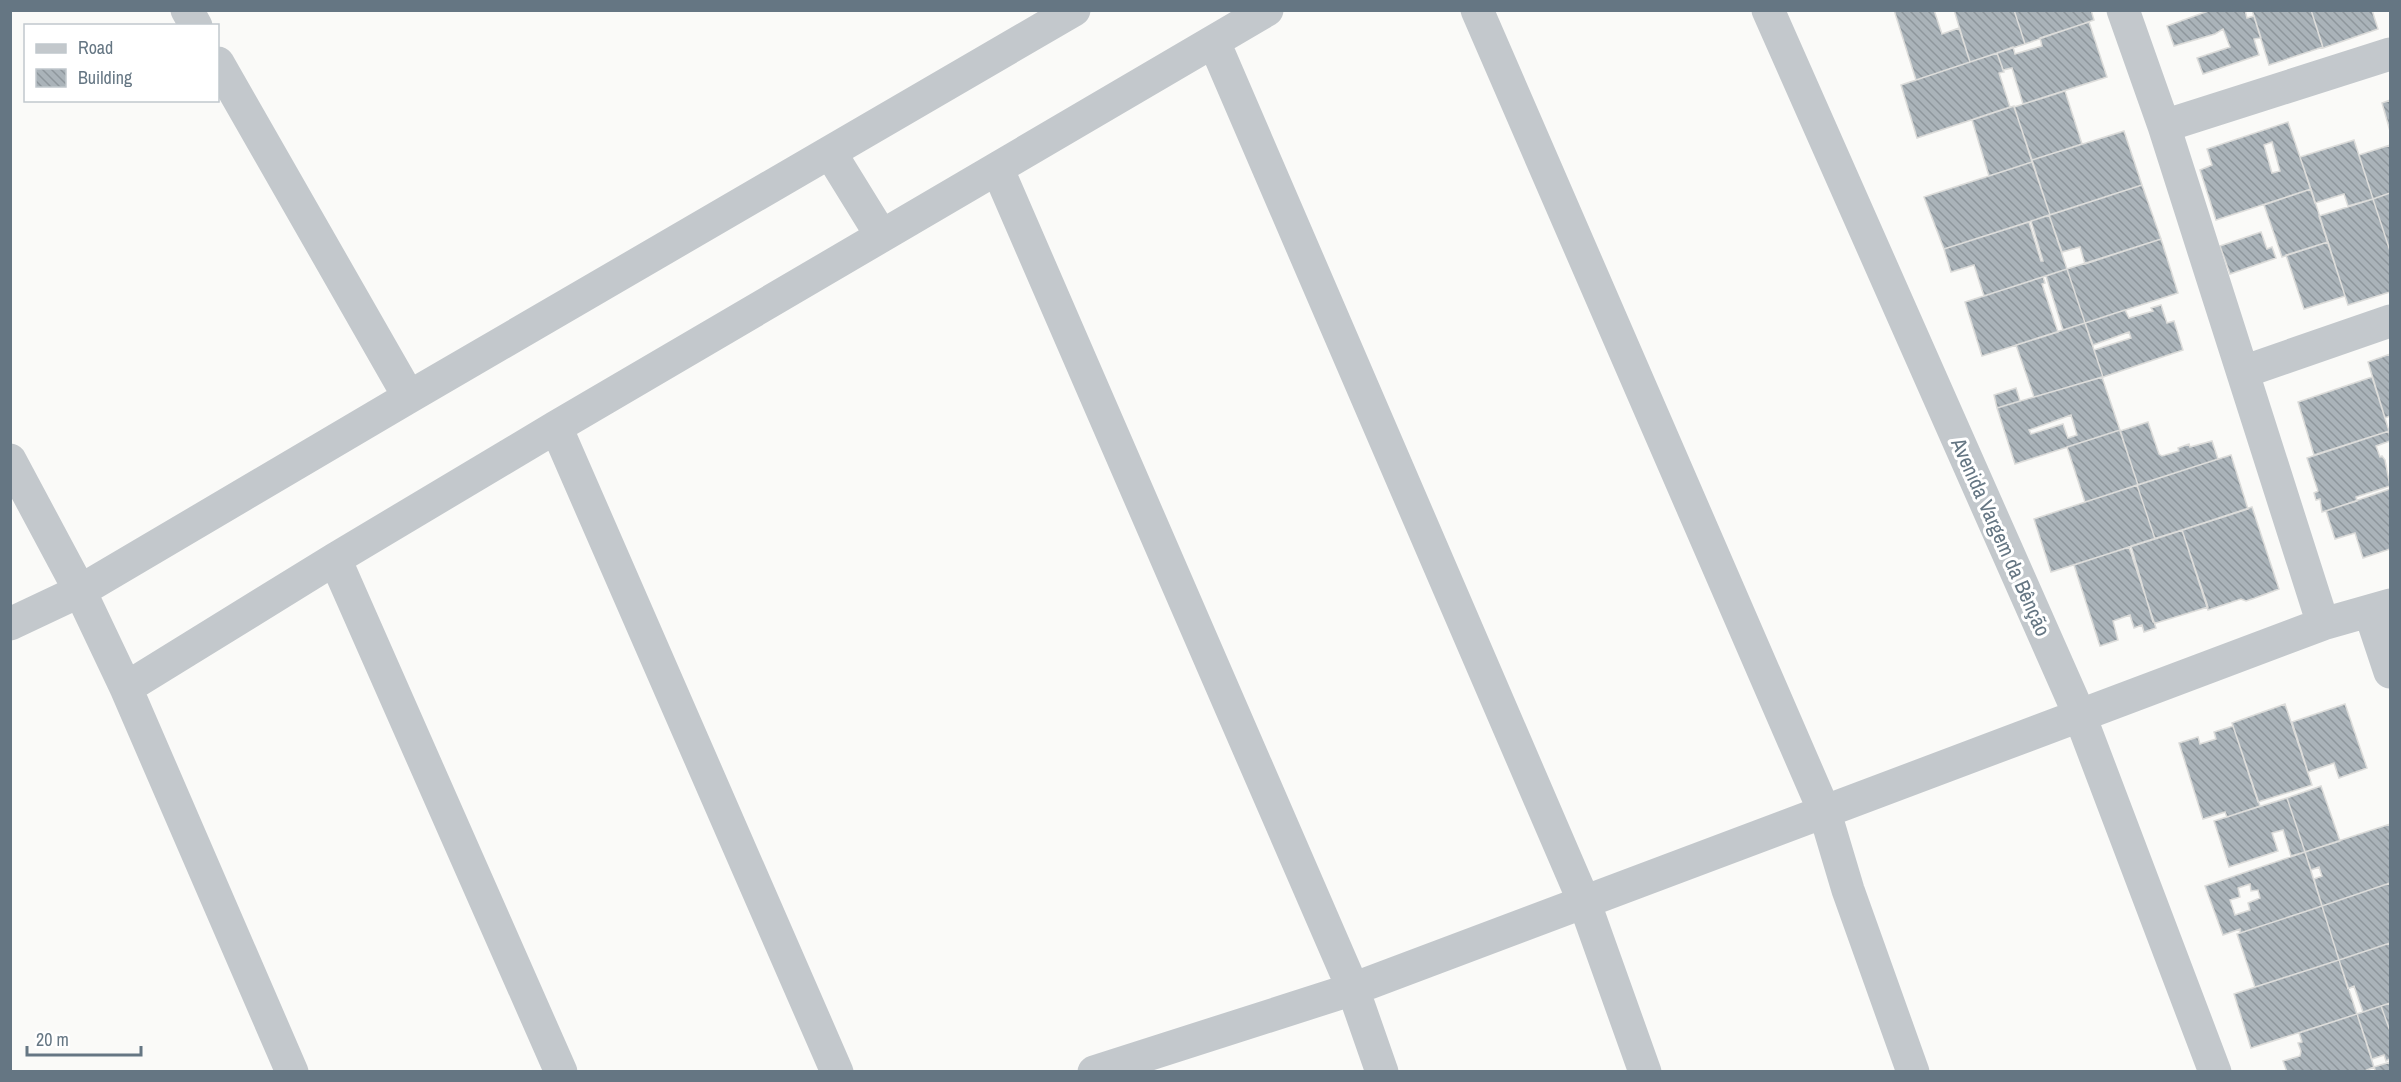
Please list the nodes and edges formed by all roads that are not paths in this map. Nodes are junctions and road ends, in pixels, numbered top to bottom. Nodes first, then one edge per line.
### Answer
1 (187, 10) edge
2 (1074, 10) edge
3 (1267, 10) edge
4 (1477, 10) edge
5 (1768, 10) edge
6 (2123, 10) edge
7 (195, 24) edge
8 (1214, 42) junction
9 (2391, 54) edge
10 (219, 65) edge
11 (2164, 126) junction
12 (831, 154) junction
13 (998, 170) junction
14 (881, 235) junction
15 (2391, 321) edge
16 (2243, 372) junction
17 (408, 397) junction
18 (556, 427) junction
19 (10, 460) edge
20 (335, 559) junction
21 (80, 591) junction
22 (2380, 608) edge
23 (10, 624) edge
24 (2323, 624) junction
25 (2391, 672) edge
26 (126, 688) junction
27 (2080, 716) junction
28 (1825, 813) junction
29 (1585, 904) junction
30 (1353, 989) junction
31 (1108, 1069) edge
32 (292, 1071) edge
33 (561, 1071) edge
34 (837, 1071) edge
35 (1382, 1071) edge
36 (1645, 1071) edge
37 (1913, 1071) edge
38 (2215, 1071) edge

1 - 7 street
2 - 12 street
3 - 8 street
4 - 28 street
5 - 27 street, Avenida Vargem da Bênção
6 - 11 street
8 - 13 street
8 - 29 street
9 - 11 street
10 - 17 street
11 - 16 street
12 - 14 street
12 - 17 street
13 - 14 street
13 - 30 street
14 - 18 street
15 - 16 street
16 - 24 street
17 - 21 street
18 - 20 street
18 - 34 street
19 - 21 street
20 - 26 street
20 - 33 street
21 - 23 street
21 - 26 street
22 - 24 street
22 - 25 street
24 - 27 street
26 - 32 street
27 - 28 street
27 - 38 street, Avenida Vargem da Bênção
28 - 29 street
28 - 37 street
29 - 30 street
29 - 36 street
30 - 31 street
30 - 35 street

